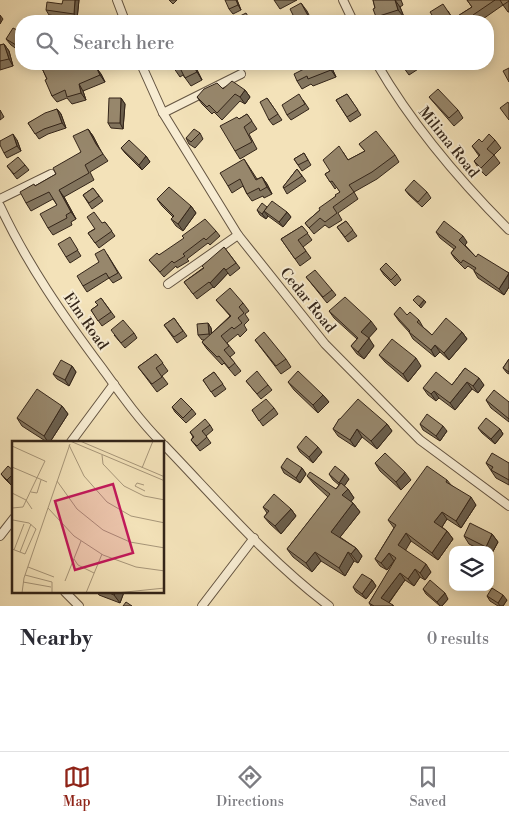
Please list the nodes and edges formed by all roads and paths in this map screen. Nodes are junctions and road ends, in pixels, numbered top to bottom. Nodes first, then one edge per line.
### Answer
1 (117, 0) edge
2 (343, 0) edge
3 (123, 15) edge
4 (350, 15) edge
5 (144, 70) edge
6 (381, 70) edge
7 (241, 74) dead end
8 (163, 113) junction
9 (51, 174) edge
10 (0, 199) edge
11 (0, 206) edge
12 (509, 230) edge
13 (238, 235) junction
14 (168, 284) dead end
15 (114, 384) junction
16 (72, 441) edge
17 (160, 441) edge
18 (165, 447) edge
19 (509, 506) edge
20 (12, 521) edge
21 (0, 536) edge
22 (254, 538) junction
23 (67, 594) edge
24 (79, 606) edge
25 (202, 606) edge
26 (329, 606) edge

1 - 3 street
2 - 4 street
5 - 8 street, Cedar Road
6 - 12 street, Milima Road
7 - 8 street
8 - 13 street, Cedar Road
9 - 10 street
11 - 15 street, Elm Road
13 - 14 street
13 - 19 street, Cedar Road
15 - 16 street
15 - 17 street, Elm Road
18 - 22 street, Elm Road
20 - 21 street
22 - 25 street
22 - 26 street, Elm Road
23 - 24 street

